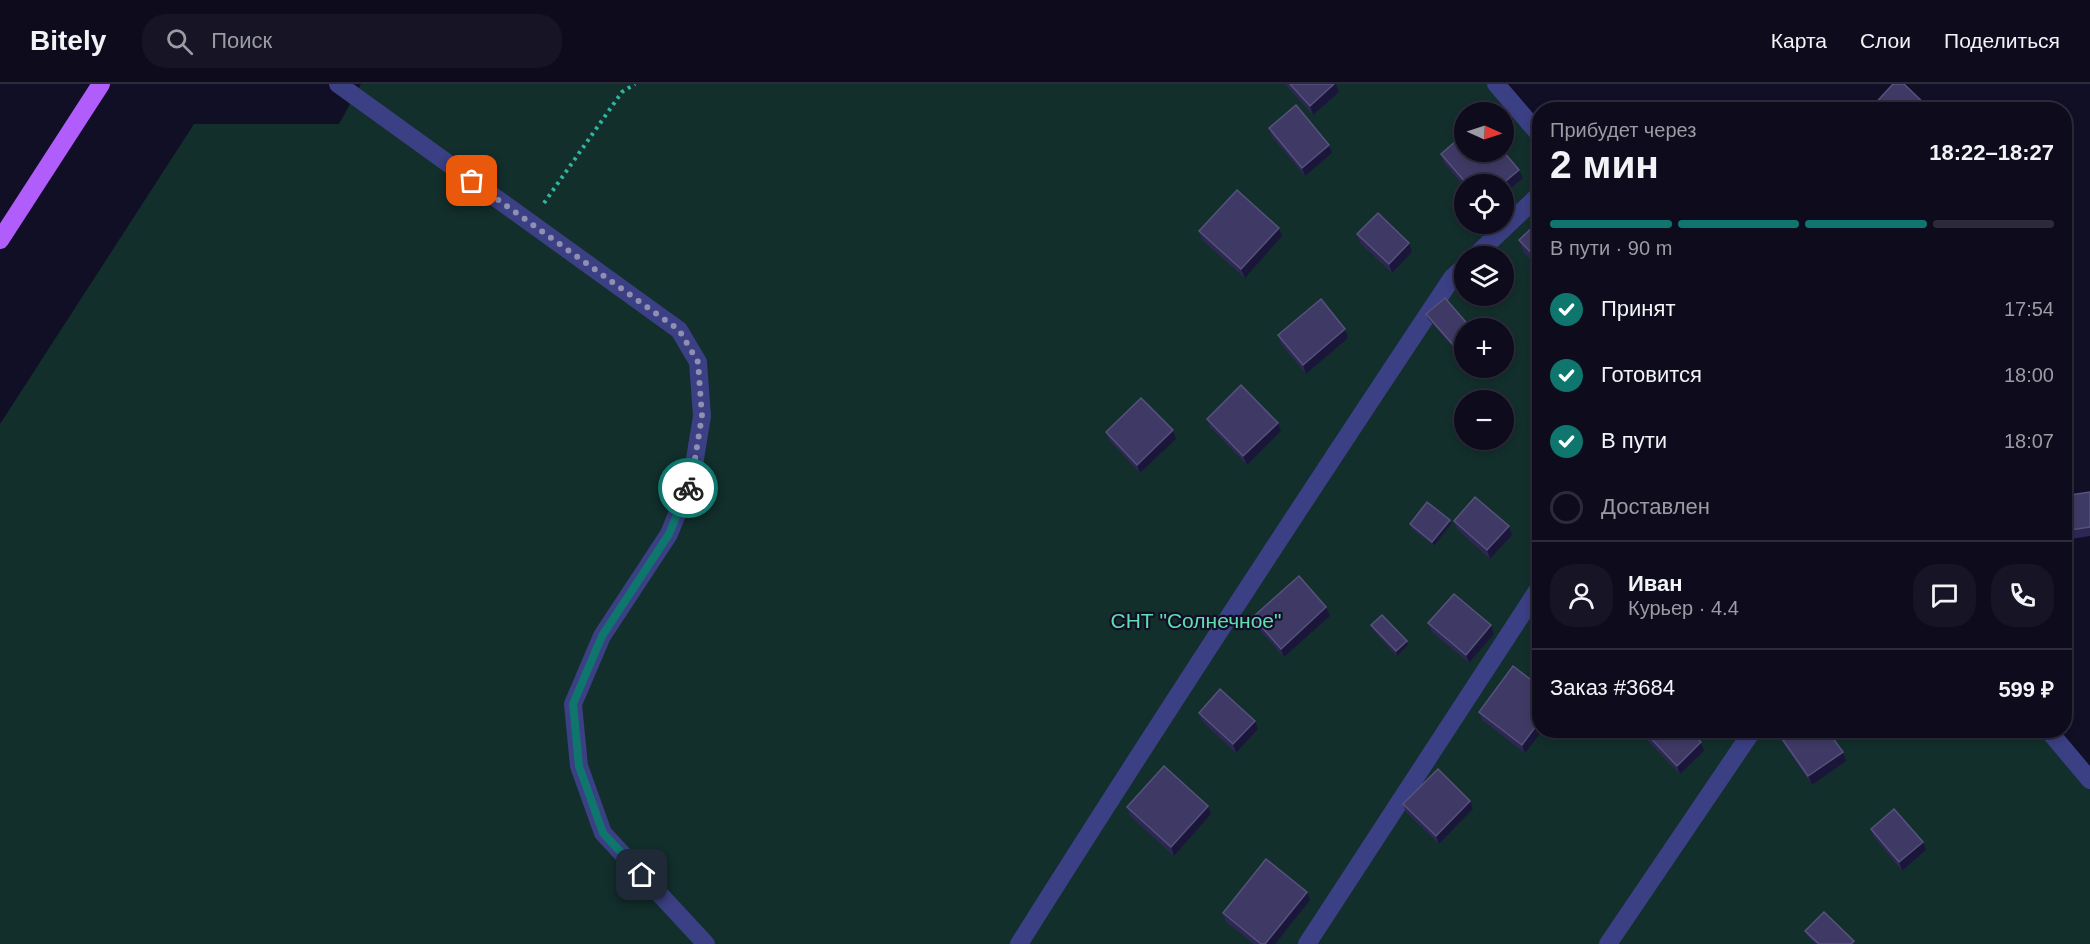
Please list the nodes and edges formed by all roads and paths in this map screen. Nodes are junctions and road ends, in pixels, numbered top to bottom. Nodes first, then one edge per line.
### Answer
1 (101, 84) edge
2 (338, 84) edge
3 (635, 84) edge
4 (1496, 84) edge
5 (1532, 126) edge
6 (1532, 202) edge
7 (530, 223) junction
8 (0, 240) edge
9 (1485, 246) edge
10 (1454, 276) edge
11 (1532, 599) edge
12 (1748, 738) edge
13 (2055, 738) edge
14 (2090, 780) edge
15 (706, 944) edge
16 (1019, 944) edge
17 (1307, 944) edge
18 (1608, 944) edge

1 - 8 main road
2 - 7 street
3 - 7 path
4 - 5 street
6 - 9 street
7 - 15 street
10 - 16 street
11 - 17 street
12 - 18 street
13 - 14 street

